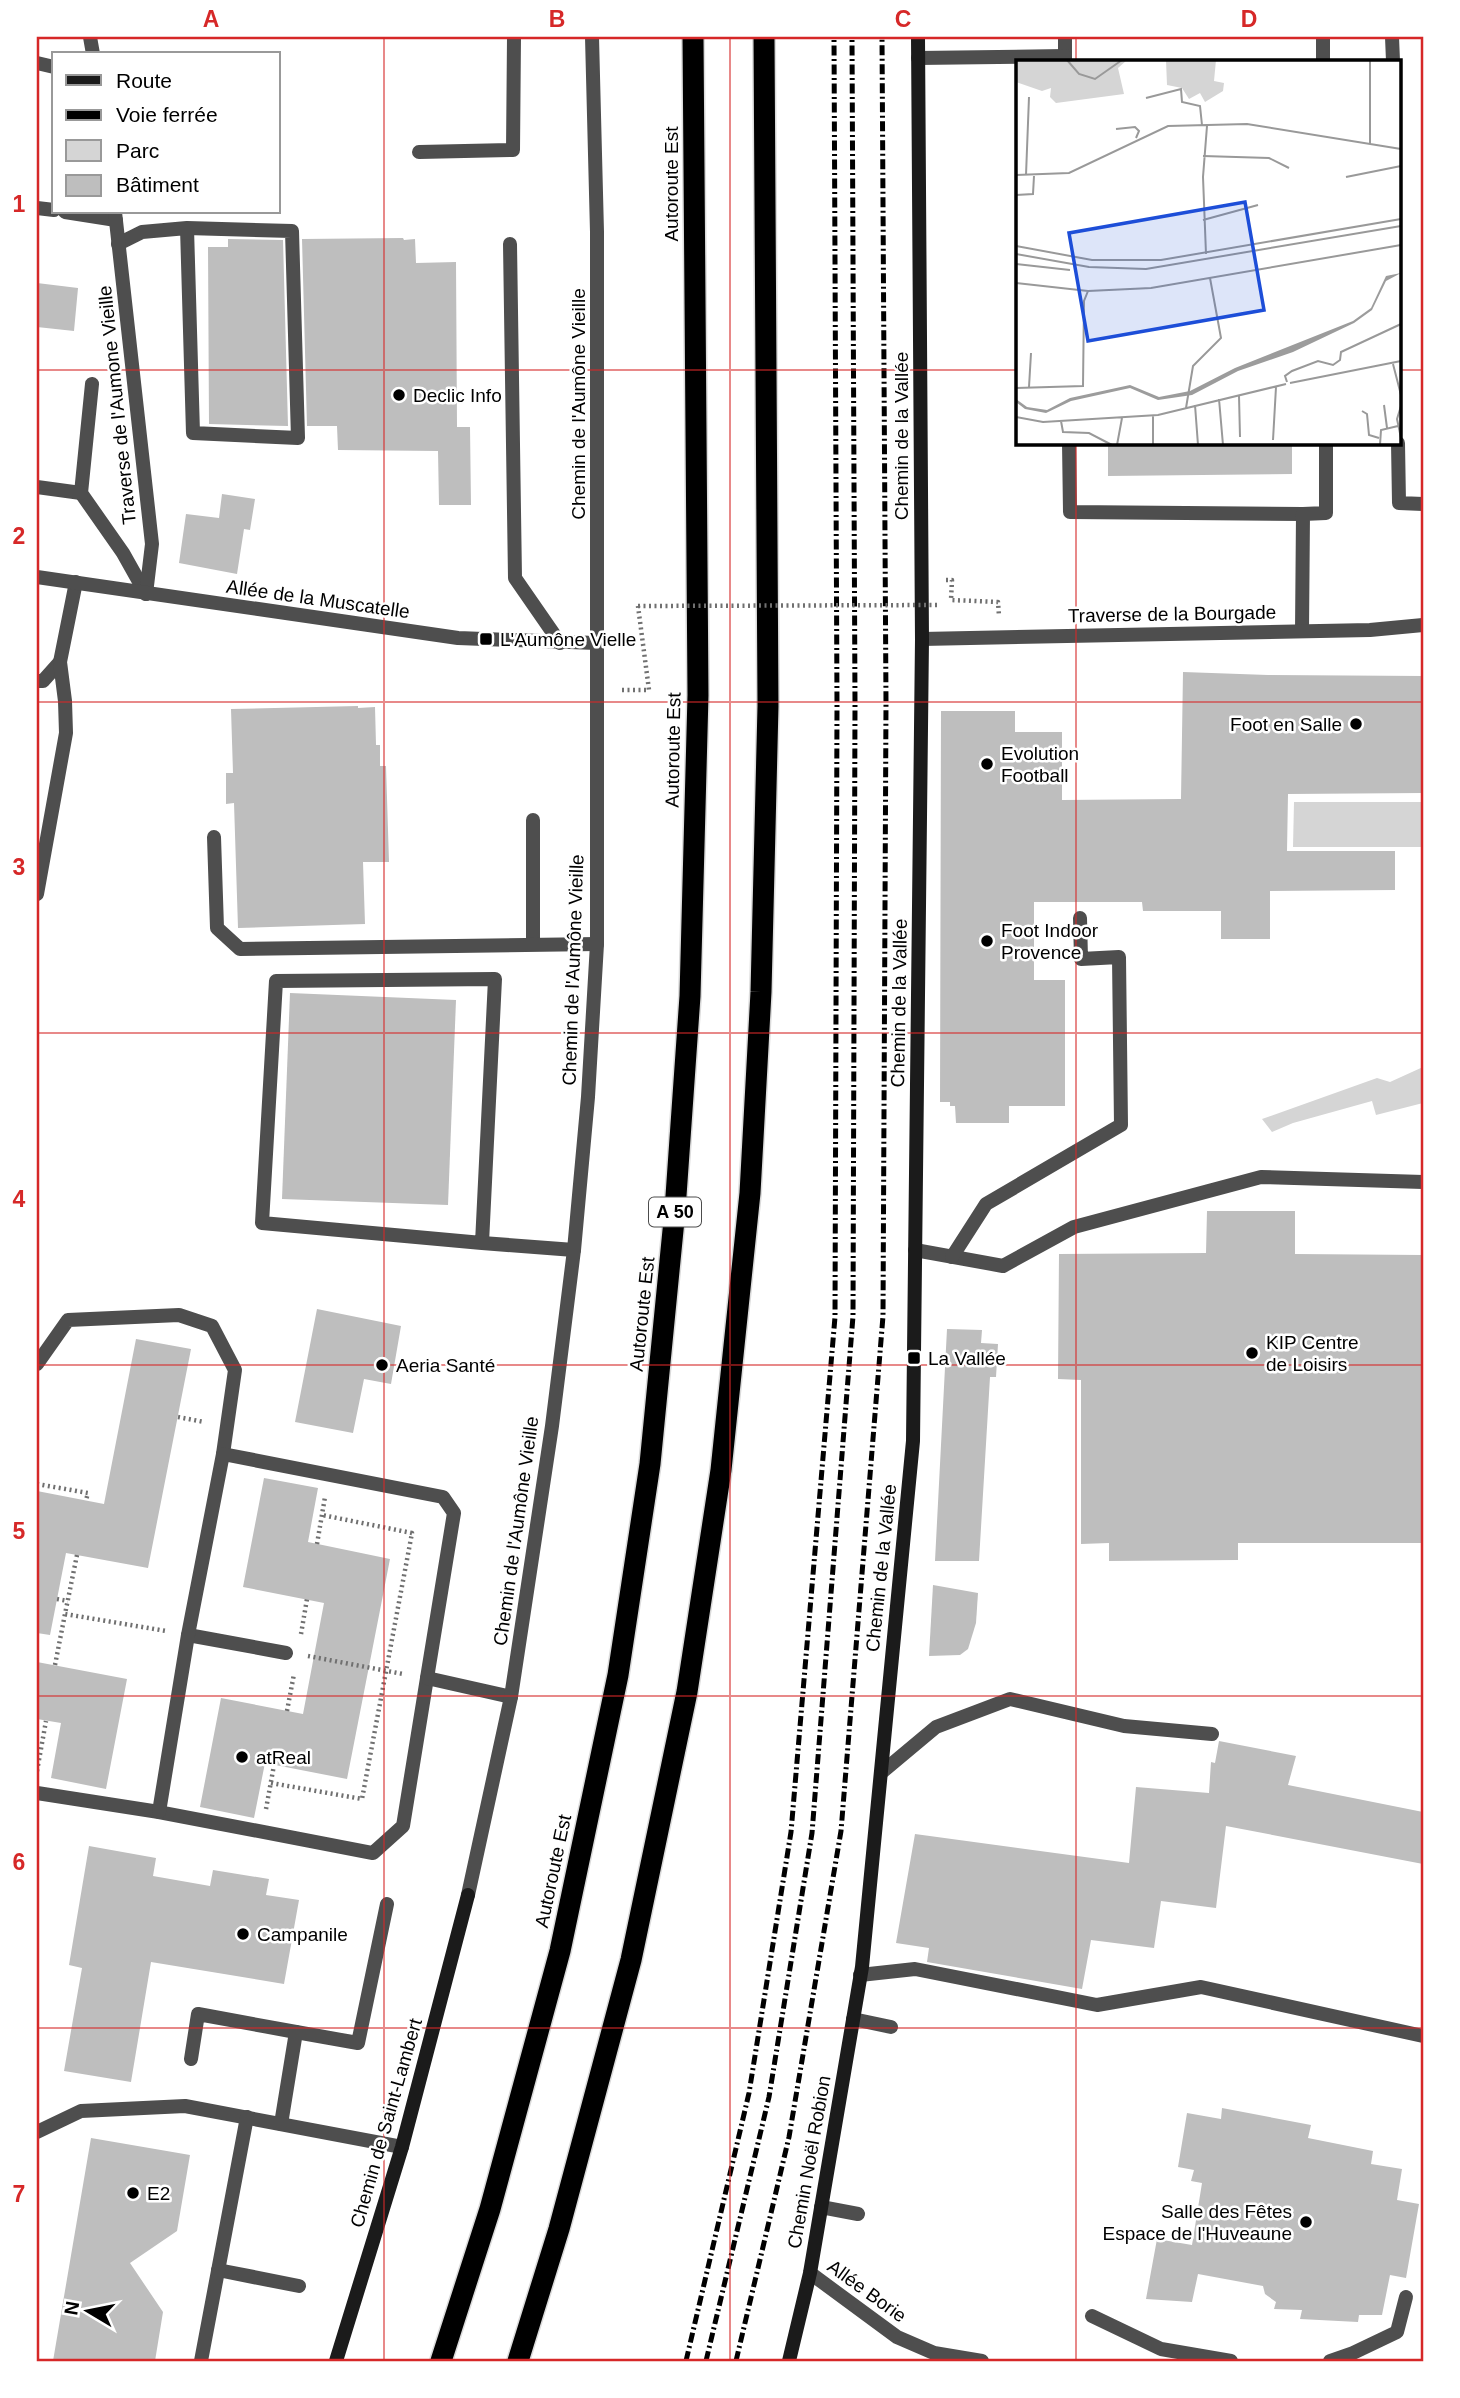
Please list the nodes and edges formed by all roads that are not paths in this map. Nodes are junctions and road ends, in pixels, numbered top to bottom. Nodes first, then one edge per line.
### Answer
1 (514, 37) edge
2 (592, 37) edge
3 (693, 37) edge
4 (764, 37) edge
5 (918, 37) edge
6 (1065, 37) edge
7 (1323, 37) edge
8 (1392, 37) edge
9 (918, 58) junction
10 (1065, 58) edge
11 (1323, 60) edge
12 (1393, 60) edge
13 (419, 152) dead end
14 (90, 214) edge
15 (115, 216) edge
16 (187, 228) junction
17 (118, 244) junction
18 (510, 244) dead end
19 (92, 384) dead end
20 (1069, 444) edge
21 (1326, 444) edge
22 (1398, 444) edge
23 (37, 487) edge
24 (81, 493) junction
25 (1423, 504) edge
26 (1303, 514) junction
27 (37, 577) edge
28 (76, 582) junction
29 (146, 594) junction
30 (1423, 625) edge
31 (1302, 631) junction
32 (922, 639) junction
33 (560, 643) junction
34 (596, 643) junction
35 (60, 662) junction
36 (37, 681) edge
37 (533, 820) dead end
38 (214, 837) dead end
39 (37, 894) edge
40 (1080, 918) dead end
41 (533, 944) junction
42 (597, 944) junction
43 (1423, 1182) edge
44 (482, 1243) junction
45 (573, 1250) junction
46 (915, 1250) junction
47 (951, 1256) junction
48 (37, 1364) edge
49 (223, 1454) junction
50 (188, 1635) junction
51 (286, 1653) road end
52 (426, 1678) junction
53 (511, 1697) junction
54 (1212, 1734) dead end
55 (881, 1773) junction
56 (37, 1793) edge
57 (159, 1812) junction
58 (468, 1895) joint
59 (387, 1904) dead end
60 (861, 1971) junction
61 (853, 2019) junction
62 (891, 2027) dead end
63 (296, 2032) junction
64 (1423, 2036) edge
65 (191, 2059) dead end
66 (247, 2117) junction
67 (281, 2124) junction
68 (37, 2132) edge
69 (402, 2147) junction
70 (821, 2207) junction
71 (858, 2214) dead end
72 (218, 2270) junction
73 (810, 2273) junction
74 (299, 2286) dead end
75 (1406, 2297) dead end
76 (1092, 2316) dead end
77 (201, 2361) edge
78 (336, 2361) edge
79 (441, 2361) edge
80 (518, 2361) edge
81 (789, 2361) edge
82 (982, 2361) edge
83 (1230, 2361) edge
84 (1330, 2361) edge

1 - 13 street
2 - 34 street, Chemin de l'Aumône Vieille
3 - 79 highway, Autoroute Est / A 50
4 - 80 highway
5 - 9 street, Chemin de la Vallée
6 - 10 street
7 - 11 street
8 - 12 street
9 - 10 street
9 - 32 street, Chemin de la Vallée
14 - 15 street
15 - 17 street, Traverse de l'Aumone Vieille
16 - 16 street
16 - 17 street
17 - 29 street, Traverse de l'Aumone Vieille
18 - 33 street
19 - 24 street
20 - 26 street
21 - 26 street
22 - 25 street
23 - 24 street
24 - 29 street
26 - 31 street
27 - 28 street, Allée de la Muscatelle
28 - 29 street, Allée de la Muscatelle
28 - 35 street
29 - 33 street, Allée de la Muscatelle
30 - 31 street, Traverse de la Bourgade
31 - 32 street, Traverse de la Bourgade
32 - 46 street, Chemin de la Vallée
33 - 34 street, Allée de la Muscatelle
34 - 42 street, Chemin de l'Aumône Vieille
35 - 36 street
35 - 39 street
37 - 41 street
38 - 41 street
40 - 47 street
41 - 42 street
42 - 45 street, Chemin de l'Aumône Vieille
43 - 47 street
44 - 44 street
44 - 45 street
45 - 53 street, Chemin de l'Aumône Vieille
46 - 47 street
46 - 55 street, Chemin de la Vallée
48 - 49 street
49 - 50 street
49 - 52 street
50 - 51 street
50 - 57 street
52 - 53 street
52 - 57 street
53 - 58 street, Chemin de l'Aumône Vieille
54 - 55 street
55 - 60 street, Chemin de la Vallée
56 - 57 street
58 - 69 street, Chemin de Saint-Lambert
59 - 63 street
60 - 61 street, Chemin Noël Robion
60 - 64 street
61 - 62 street
61 - 70 street, Chemin Noël Robion
63 - 65 street
63 - 67 street
66 - 67 street
66 - 68 street
66 - 72 street
67 - 69 street
69 - 78 street, Chemin de Saint-Lambert
70 - 71 street
70 - 73 street, Chemin Noël Robion
72 - 74 street
72 - 77 street
73 - 81 street, Chemin Noël Robion
73 - 82 street, Allée Borie
75 - 84 street
76 - 83 street

